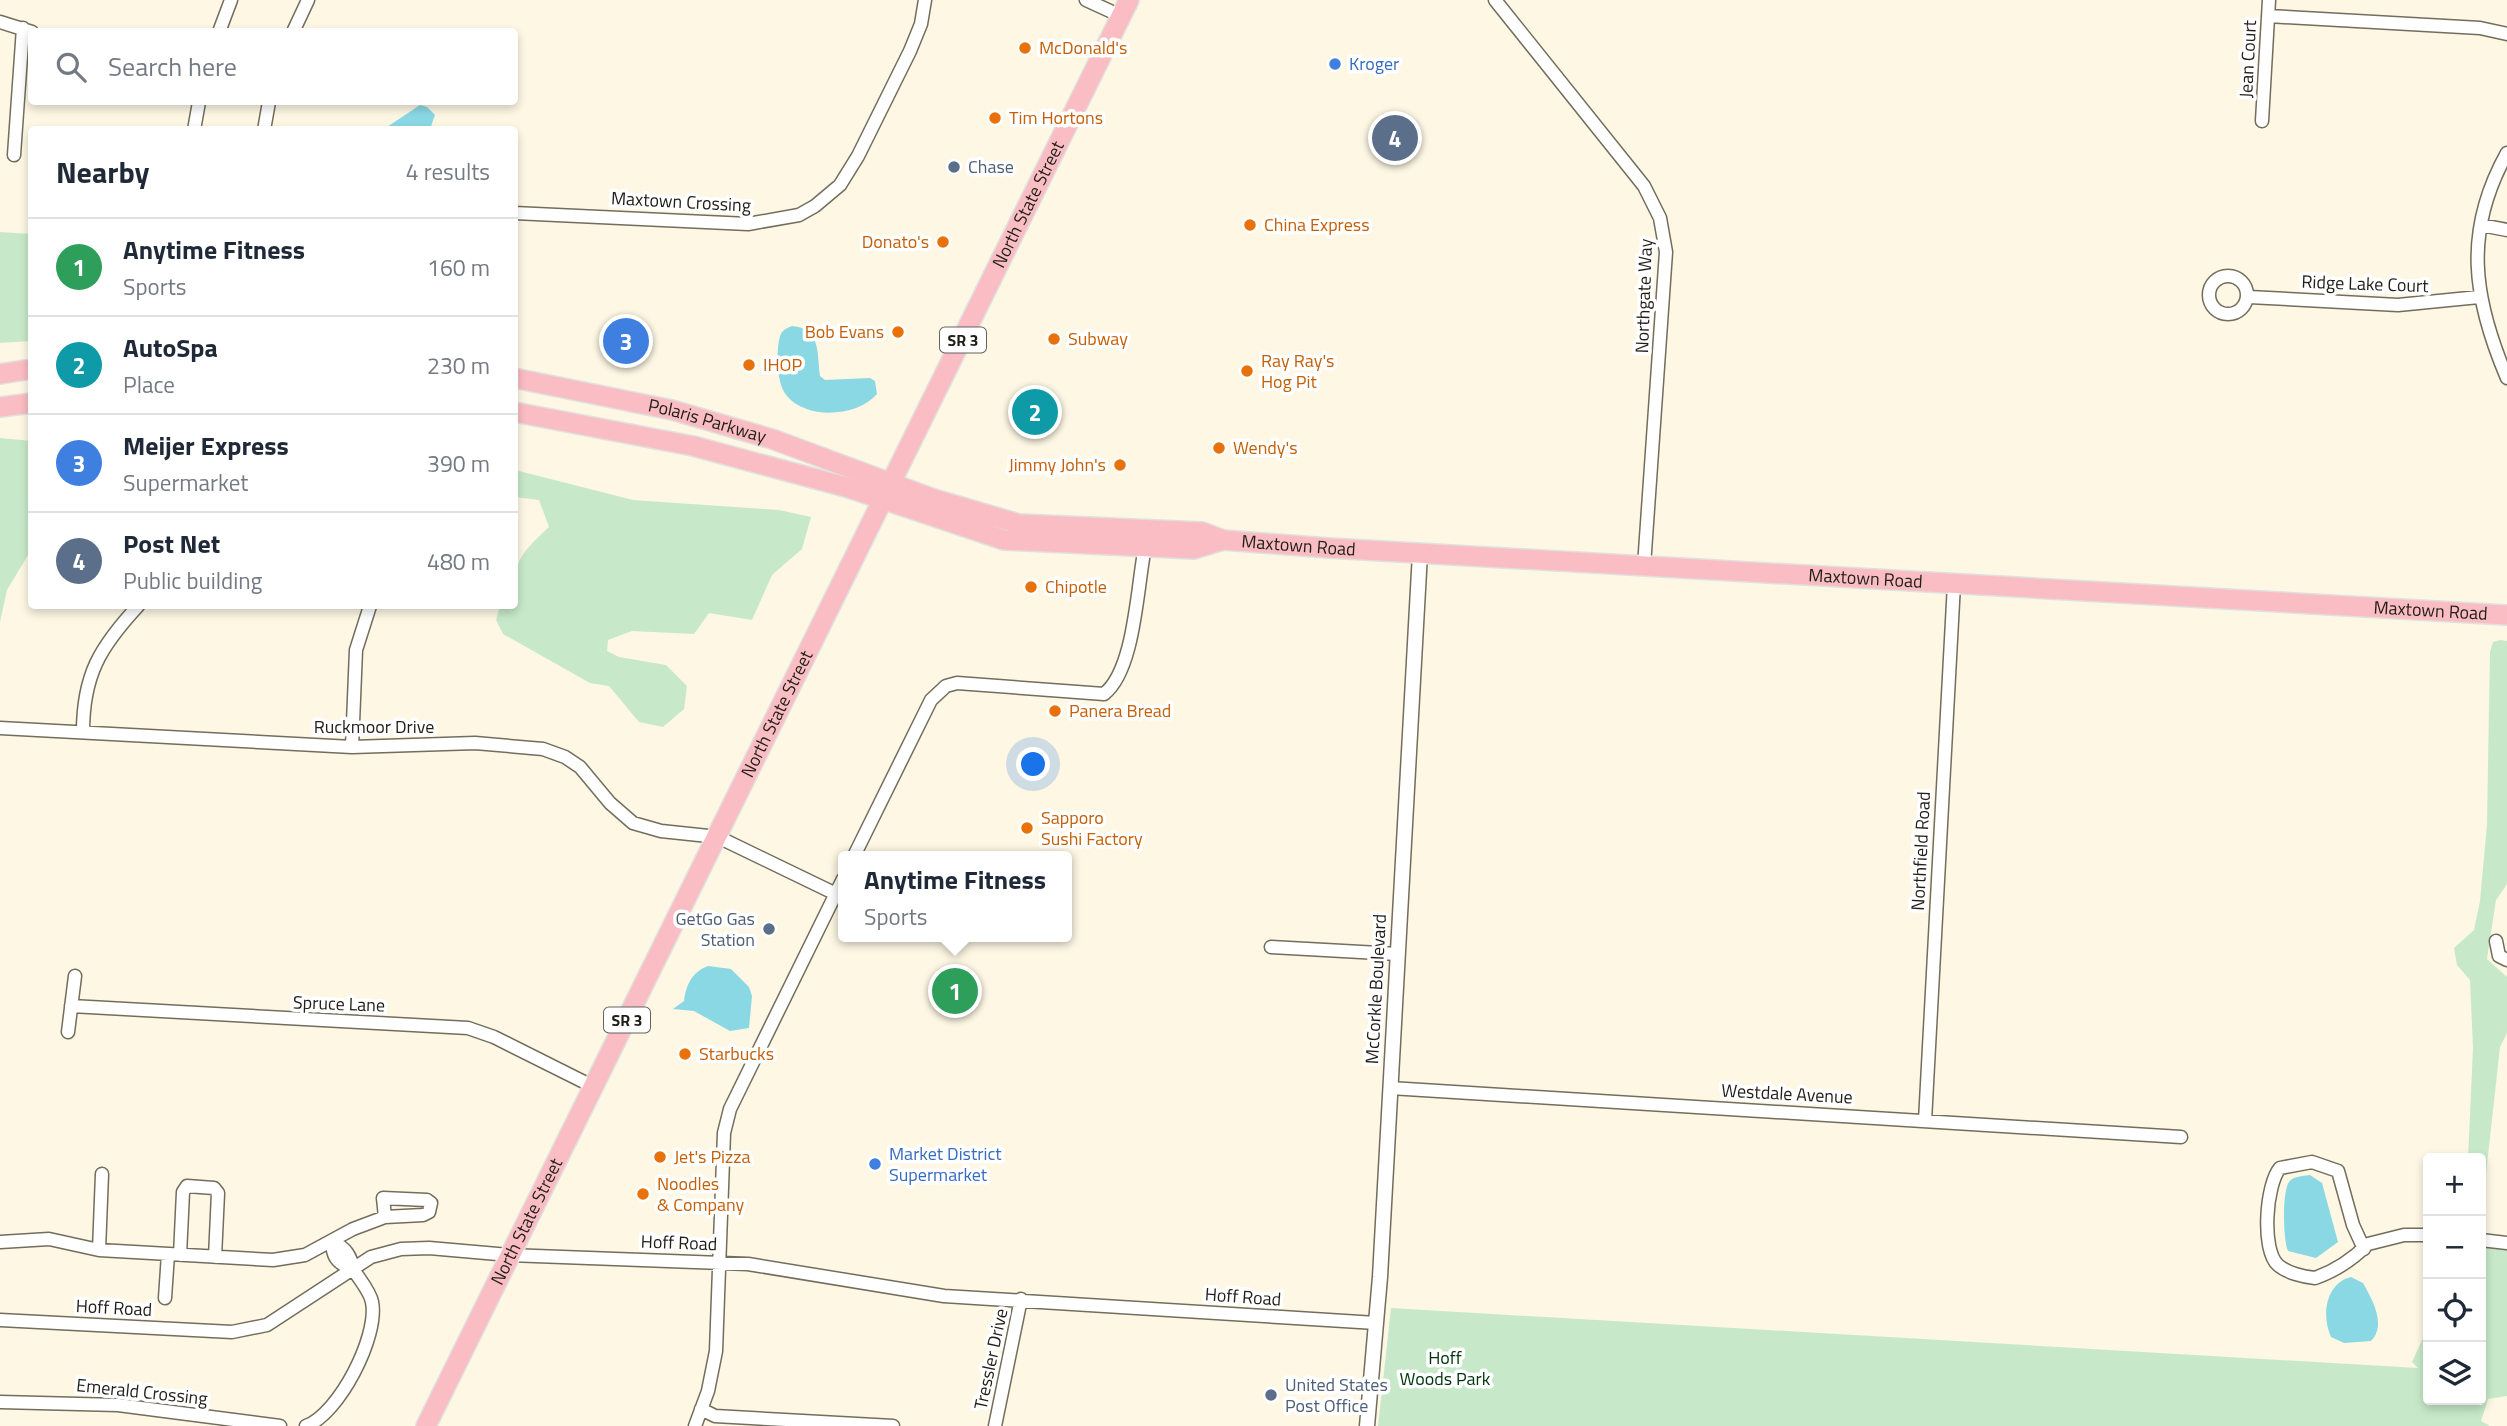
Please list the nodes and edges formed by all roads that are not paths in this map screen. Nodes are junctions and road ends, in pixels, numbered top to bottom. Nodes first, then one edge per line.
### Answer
1 (231, 0) edge
2 (308, 0) edge
3 (925, 0) edge
4 (1086, 0) edge
5 (1495, 0) edge
6 (2269, 0) edge
7 (1126, 5) edge
8 (2269, 16) junction
9 (0, 22) edge
10 (220, 28) edge
11 (295, 28) edge
12 (27, 30) edge
13 (2507, 34) edge
14 (198, 105) edge
15 (268, 105) edge
16 (2262, 121) dead end
17 (195, 126) edge
18 (265, 126) edge
19 (2507, 153) edge
20 (14, 155) dead end
21 (518, 213) edge
22 (2481, 225) junction
23 (2507, 230) edge
24 (2249, 297) dead end
25 (2479, 298) junction
26 (28, 370) edge
27 (0, 373) edge
28 (2507, 377) edge
29 (518, 379) edge
30 (28, 404) edge
31 (0, 407) edge
32 (518, 413) edge
33 (889, 491) junction
34 (1149, 538) junction
35 (1420, 553) junction
36 (1644, 566) junction
37 (1954, 584) junction
38 (136, 609) edge
39 (369, 609) edge
40 (2507, 615) edge
41 (0, 728) edge
42 (83, 732) junction
43 (352, 747) junction
44 (718, 837) junction
45 (856, 851) edge
46 (838, 890) edge
47 (836, 894) junction
48 (2496, 941) dead end
49 (1271, 947) dead end
50 (1397, 954) junction
51 (2507, 960) edge
52 (74, 979) dead end
53 (71, 1006) junction
54 (68, 1032) dead end
55 (594, 1087) junction
56 (1390, 1088) junction
57 (1925, 1121) junction
58 (2181, 1137) dead end
59 (102, 1174) dead end
60 (385, 1217) dead end
61 (2423, 1235) edge
62 (2486, 1241) edge
63 (0, 1242) edge
64 (333, 1242) junction
65 (2507, 1243) edge
66 (2364, 1249) junction
67 (99, 1250) junction
68 (174, 1254) junction
69 (509, 1255) junction
70 (215, 1257) junction
71 (720, 1262) junction
72 (353, 1269) junction
73 (165, 1298) dead end
74 (1021, 1299) junction
75 (0, 1320) edge
76 (1376, 1323) junction
77 (0, 1402) edge
78 (701, 1409) junction
79 (280, 1426) edge
80 (306, 1426) edge
81 (426, 1426) edge
82 (695, 1426) edge
83 (893, 1426) edge
84 (995, 1426) edge
85 (1367, 1426) edge

1 - 10 street
2 - 11 street
3 - 21 street, Maxtown Crossing
4 - 7 street
5 - 36 street, Northgate Way
6 - 8 street, Jean Court
7 - 33 main road, North State Street / SR 3
8 - 13 street
8 - 16 street, Jean Court
9 - 12 street
12 - 20 street
14 - 17 street
15 - 18 street
19 - 22 street
22 - 23 street
22 - 25 street
24 - 25 street, Ridge Lake Court
25 - 28 street
26 - 27 main road
29 - 33 main road, Polaris Parkway
30 - 31 main road
32 - 33 main road, Polaris Parkway
33 - 34 main road, Maxtown Road
33 - 34 main road, Maxtown Road
33 - 44 main road, North State Street / SR 3
34 - 35 main road, Maxtown Road
34 - 45 street
35 - 36 main road, Maxtown Road
35 - 50 street, McCorkle Boulevard
36 - 37 main road, Maxtown Road
37 - 40 main road, Maxtown Road
37 - 57 street, Northfield Road
38 - 42 street
39 - 43 street
41 - 42 street, Ruckmoor Drive
42 - 43 street, Ruckmoor Drive
43 - 44 street, Ruckmoor Drive
44 - 47 street, Ruckmoor Drive
44 - 55 main road, North State Street / SR 3
46 - 47 street
47 - 71 street
48 - 51 street
49 - 50 street
50 - 56 street, McCorkle Boulevard
52 - 53 street
53 - 54 street
53 - 55 street, Spruce Lane
55 - 69 main road, North State Street / SR 3
56 - 57 street, Westdale Avenue
56 - 76 street, McCorkle Boulevard
57 - 58 street, Westdale Avenue
59 - 67 street
60 - 64 street
61 - 66 street
62 - 65 street
63 - 67 street
64 - 70 street
64 - 72 street
66 - 66 street
67 - 68 street
68 - 70 street
68 - 70 street
68 - 73 street
69 - 71 street, Hoff Road
69 - 72 street, Hoff Road
69 - 81 main road, North State Street / SR 3
71 - 74 street, Hoff Road
71 - 78 street
72 - 75 street, Hoff Road
72 - 80 street
74 - 76 street, Hoff Road
74 - 84 street, Tressler Drive
76 - 85 street, McCorkle Boulevard
77 - 79 street, Emerald Crossing
78 - 82 street
78 - 83 street

